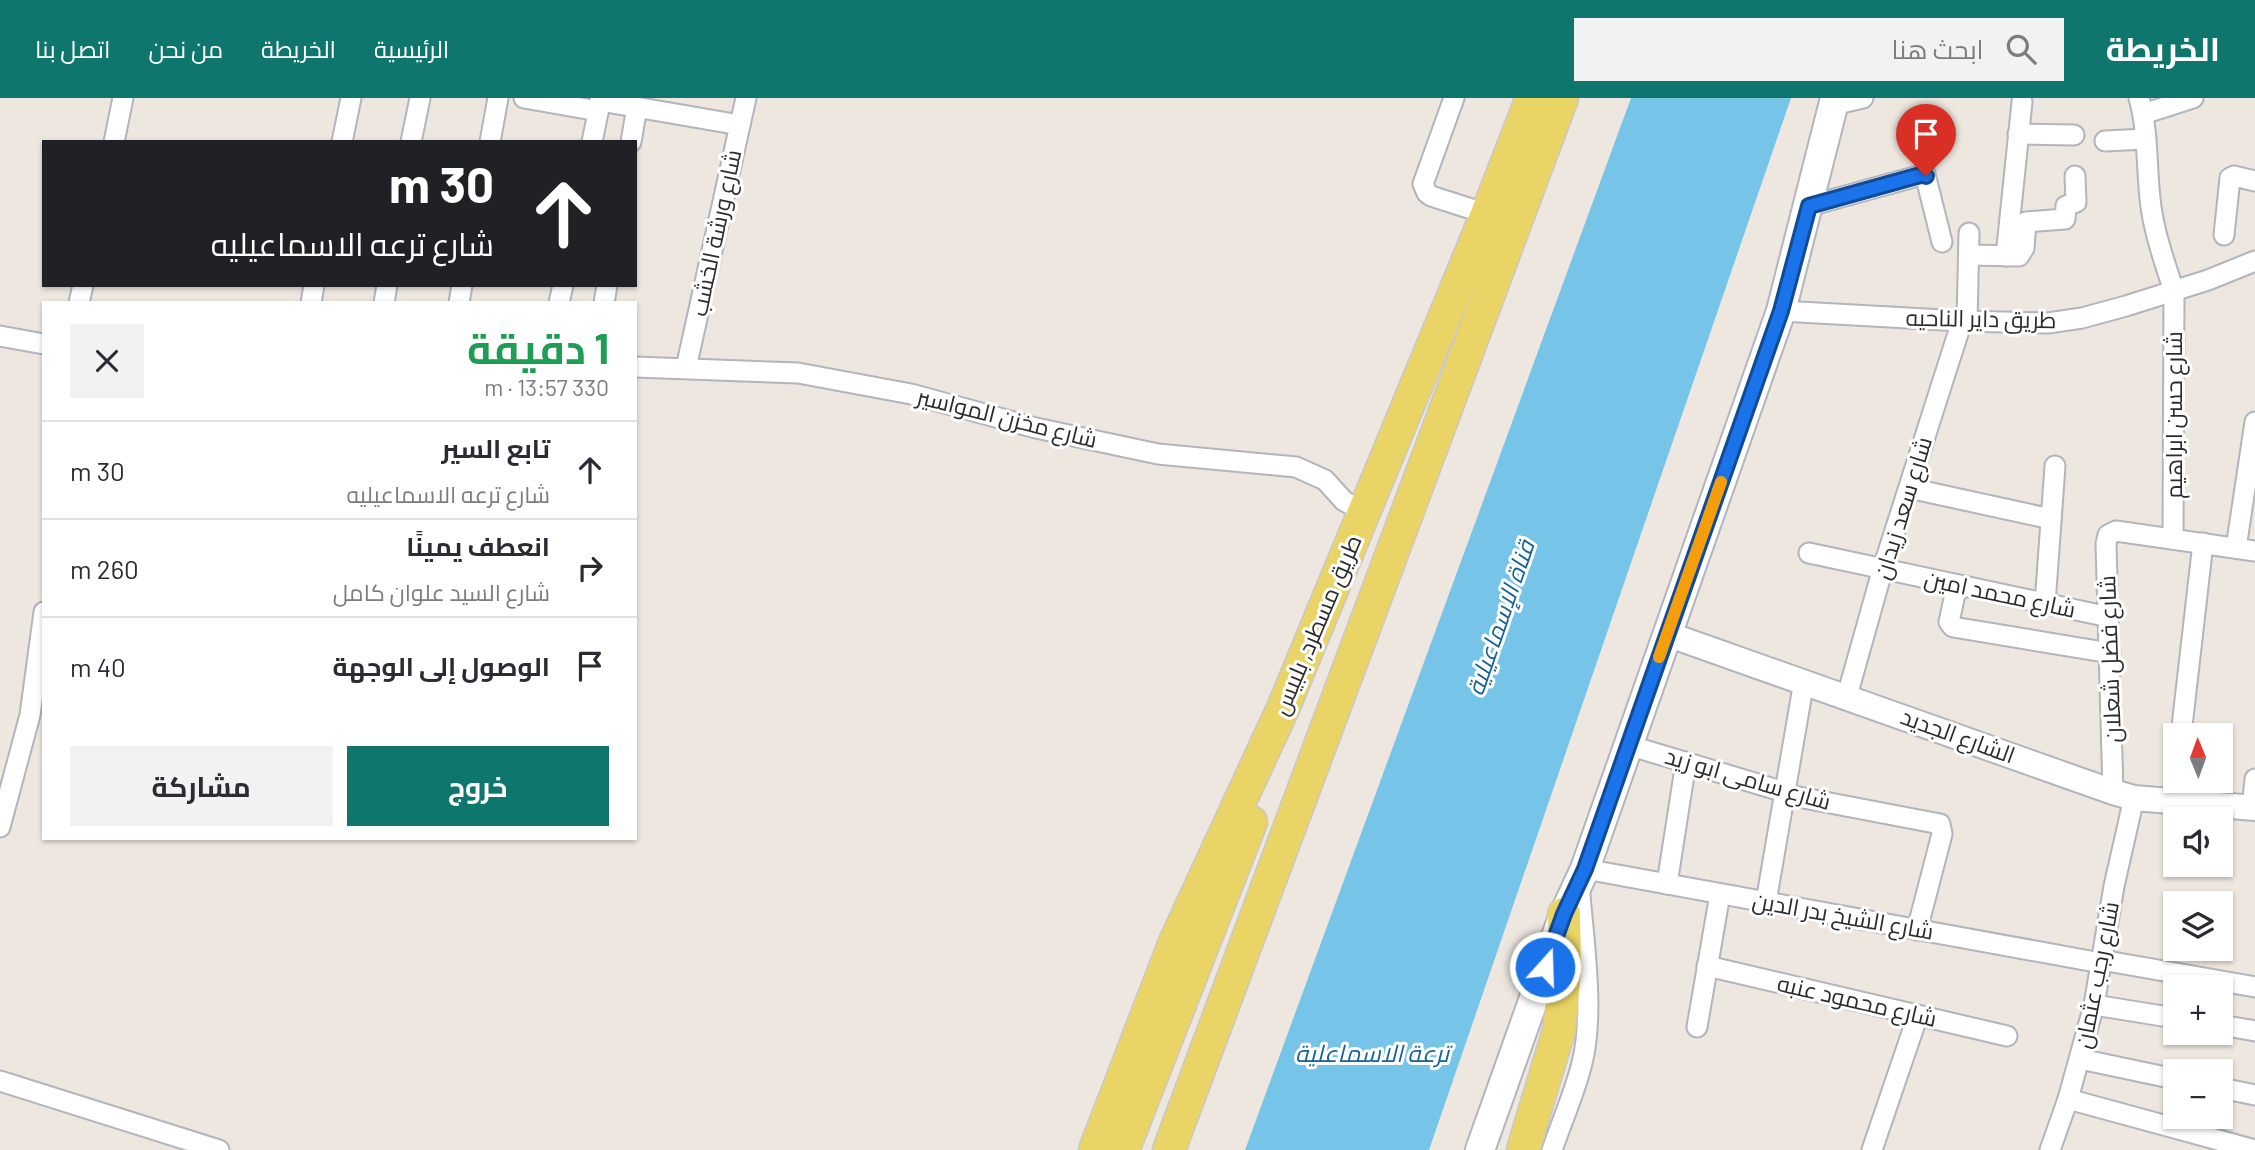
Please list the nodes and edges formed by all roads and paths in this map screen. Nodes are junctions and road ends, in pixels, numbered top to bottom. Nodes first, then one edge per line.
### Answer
1 (123, 98) edge
2 (351, 98) edge
3 (420, 98) edge
4 (498, 98) edge
5 (524, 98) edge
6 (746, 98) edge
7 (1454, 98) edge
8 (1532, 98) edge
9 (1562, 98) edge
10 (1863, 98) edge
11 (2193, 98) edge
12 (1834, 102) edge
13 (2022, 102) dead end
14 (600, 103) edge
15 (2141, 106) edge
16 (637, 107) junction
17 (740, 125) junction
18 (2018, 134) junction
19 (2074, 135) dead end
20 (2146, 139) junction
21 (114, 140) edge
22 (342, 140) edge
23 (411, 140) edge
24 (489, 140) edge
25 (592, 140) edge
26 (631, 140) edge
27 (2105, 141) dead end
28 (2075, 176) dead end
29 (2255, 181) edge
30 (1809, 206) junction
31 (1487, 215) junction
32 (1969, 233) dead end
33 (2224, 235) dead end
34 (1942, 242) dead end
35 (1969, 255) junction
36 (2006, 257) junction
37 (2255, 261) edge
38 (2174, 291) junction
39 (1781, 311) junction
40 (1965, 321) junction
41 (0, 336) edge
42 (42, 344) edge
43 (637, 367) edge
44 (686, 368) junction
45 (2255, 422) edge
46 (2055, 466) dead end
47 (1909, 488) junction
48 (1364, 512) junction
49 (2051, 519) junction
50 (2173, 539) junction
51 (2203, 543) junction
52 (2246, 549) edge
53 (1809, 552) dead end
54 (1883, 568) junction
55 (1957, 585) junction
56 (2045, 604) junction
57 (2109, 617) junction
58 (42, 627) edge
59 (1668, 634) junction
60 (2110, 653) junction
61 (1804, 681) junction
62 (1847, 696) junction
63 (1284, 706) junction
64 (2182, 723) edge
65 (1629, 745) junction
66 (1686, 762) junction
67 (2255, 779) edge
68 (2163, 792) edge
69 (2183, 793) edge
70 (1785, 794) junction
71 (2123, 795) junction
72 (2253, 808) edge
73 (0, 827) edge
74 (1582, 876) junction
75 (1667, 884) junction
76 (1720, 894) junction
77 (1766, 902) junction
78 (1564, 914) junction
79 (1917, 930) junction
80 (2101, 962) junction
81 (1707, 966) junction
82 (2255, 987) edge
83 (2094, 1004) junction
84 (1917, 1016) junction
85 (2163, 1016) edge
86 (1697, 1027) dead end
87 (2233, 1028) edge
88 (2255, 1031) edge
89 (2007, 1036) dead end
90 (2080, 1059) junction
91 (2163, 1076) edge
92 (0, 1081) edge
93 (2233, 1090) edge
94 (2255, 1095) edge
95 (2068, 1099) junction
96 (219, 1150) edge
97 (1095, 1150) edge
98 (1123, 1150) edge
99 (1169, 1150) edge
100 (1480, 1150) edge
101 (1523, 1150) edge
102 (1552, 1150) edge
103 (1872, 1150) edge
104 (2050, 1150) edge
105 (2255, 1150) edge

1 - 21 street
2 - 22 street
3 - 23 street
4 - 24 street
5 - 14 street
6 - 17 street, شارع ورشة الخشب
7 - 31 street
8 - 31 main road, طريق مسطرد, بلبيس
9 - 99 main road, طريق مسطرد, بلبيس
10 - 12 street
11 - 15 street
12 - 30 main road
13 - 18 street
14 - 16 street
14 - 25 street
15 - 20 street, شارع حسن ابراهيم
16 - 17 street
16 - 26 street
17 - 44 street, شارع ورشة الخشب
18 - 19 street
18 - 36 street
20 - 27 street
20 - 38 street, شارع حسن ابراهيم
28 - 36 street
29 - 33 street
30 - 34 street
30 - 39 main road
31 - 48 main road, طريق مسطرد, بلبيس
32 - 35 street, شارع سعد زيدان
35 - 36 street
35 - 40 street, شارع سعد زيدان
37 - 38 street, طريق داير الناحيه
38 - 40 street, طريق داير الناحيه
38 - 50 street, شارع حسن ابراهيم
39 - 40 street, طريق داير الناحيه
39 - 59 main road
40 - 47 street, شارع سعد زيدان
41 - 42 street
43 - 44 street, شارع مخزن المواسير
44 - 48 street, شارع مخزن المواسير
45 - 52 street
46 - 49 street
47 - 49 street
47 - 54 street, شارع سعد زيدان
48 - 63 main road, طريق مسطرد, بلبيس
49 - 56 street
50 - 51 street
50 - 57 street, شارع فضل شعلان
51 - 52 street
51 - 64 street
53 - 54 street, شارع محمد امين
54 - 55 street, شارع محمد امين
54 - 62 street, شارع سعد زيدان
55 - 56 street, شارع محمد امين
55 - 60 street
56 - 57 street, شارع محمد امين
57 - 60 street, شارع فضل شعلان
58 - 73 street
59 - 61 street, الشارع الجديد
59 - 65 main road
60 - 71 street, شارع فضل شعلان
61 - 62 street, الشارع الجديد
61 - 70 street
62 - 71 street, الشارع الجديد
63 - 97 main road, طريق مسطرد, بلبيس
63 - 98 main road
65 - 66 street, شارع سامى ابو زيد
65 - 74 main road
66 - 70 street, شارع سامى ابو زيد
66 - 75 street
67 - 72 street
68 - 71 street, الشارع الجديد
69 - 72 street, الشارع الجديد
70 - 77 street
70 - 79 street, شارع سامى ابو زيد
71 - 80 street, شارع رجب عثمان
74 - 75 street, شارع الشيخ بدر الدين
74 - 78 main road
74 - 102 street
75 - 76 street, شارع الشيخ بدر الدين
76 - 77 street, شارع الشيخ بدر الدين
76 - 81 street
77 - 79 street, شارع الشيخ بدر الدين
78 - 100 main road
78 - 101 main road
79 - 80 street, شارع الشيخ بدر الدين
80 - 82 street, شارع الشيخ بدر الدين
80 - 83 street, شارع رجب عثمان
81 - 84 street, شارع محمود عنبه
81 - 86 street
83 - 85 street
83 - 90 street, شارع رجب عثمان
84 - 89 street, شارع محمود عنبه
84 - 103 street
87 - 88 street
90 - 91 street
90 - 95 street, شارع رجب عثمان
92 - 96 street
93 - 94 street
95 - 104 street, شارع رجب عثمان
95 - 105 street

